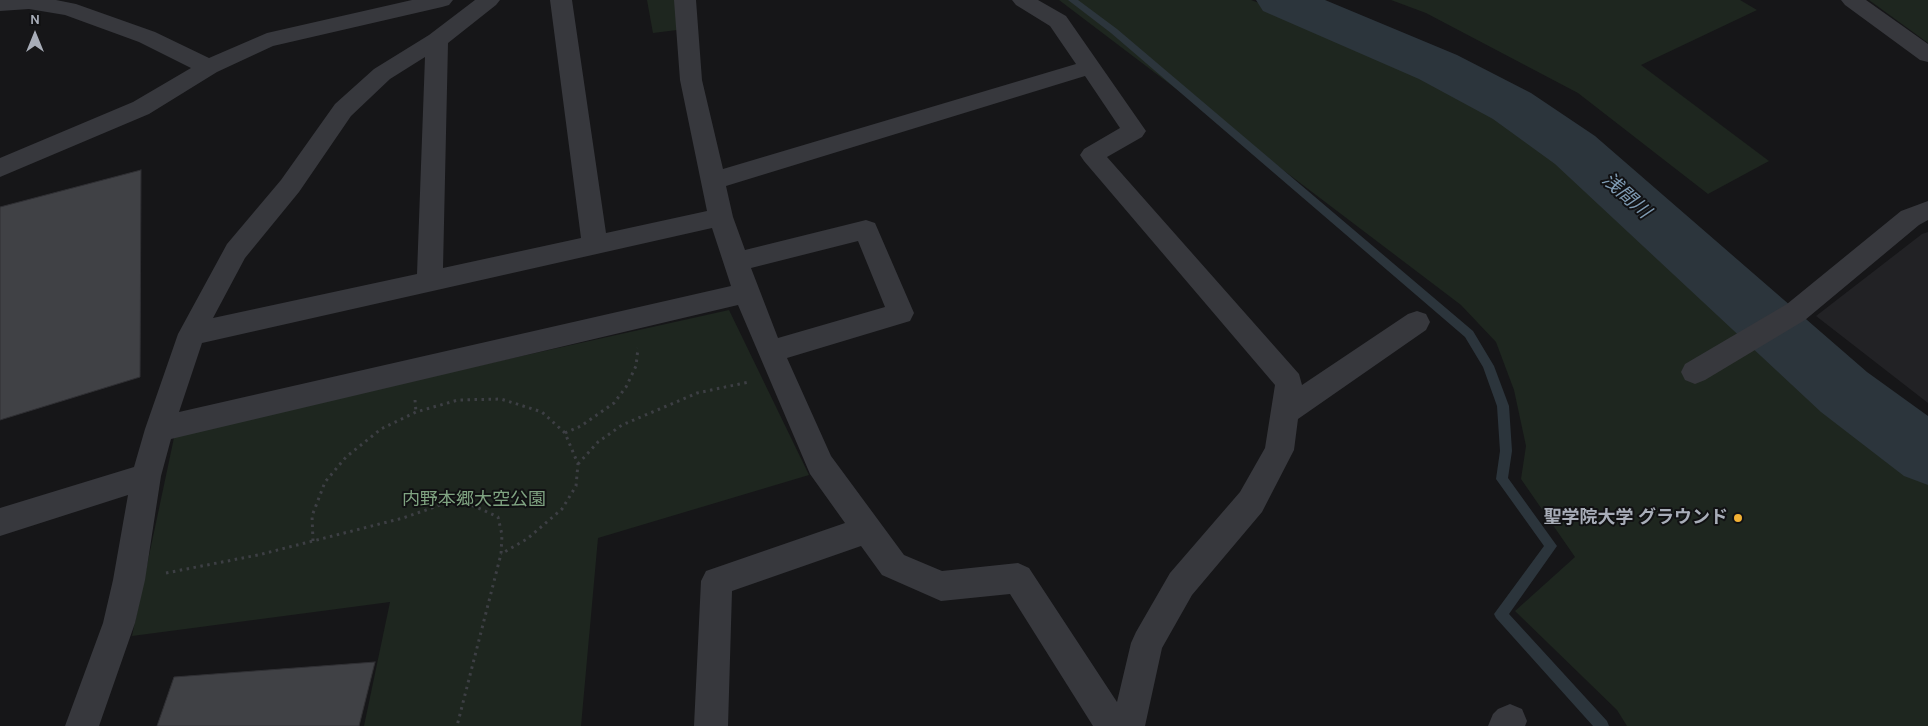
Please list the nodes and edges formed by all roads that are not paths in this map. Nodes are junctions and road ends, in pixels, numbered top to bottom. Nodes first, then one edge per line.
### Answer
1 (442, 0) edge
2 (489, 0) edge
3 (561, 0) edge
4 (685, 0) edge
5 (1023, 0) edge
6 (1852, 0) edge
7 (0, 4) edge
8 (437, 40) junction
9 (1928, 55) edge
10 (209, 67) junction
11 (1090, 67) junction
12 (0, 168) edge
13 (713, 181) junction
14 (1919, 214) edge
15 (721, 217) junction
16 (595, 245) junction
17 (736, 262) junction
18 (430, 281) junction
19 (746, 293) junction
20 (1417, 322) dead end
21 (191, 334) junction
22 (770, 352) junction
23 (1695, 372) dead end
24 (1284, 413) junction
25 (160, 429) junction
26 (146, 476) junction
27 (0, 522) edge
28 (867, 530) junction
29 (81, 726) edge
30 (711, 726) edge
31 (1113, 726) edge
32 (1128, 726) edge

1 - 10 street
2 - 8 street
3 - 16 street
4 - 13 street
5 - 11 street
6 - 9 street
7 - 10 street
8 - 18 street
8 - 21 street
10 - 12 street
11 - 13 street
11 - 24 street
13 - 15 street
14 - 23 street
15 - 16 street
15 - 17 street
16 - 18 street
17 - 19 street
17 - 22 street
18 - 21 street
19 - 22 street
19 - 25 street
20 - 24 street
21 - 25 street
22 - 28 street
24 - 32 street
25 - 26 street
26 - 27 street
26 - 29 street
28 - 30 street
28 - 31 street

